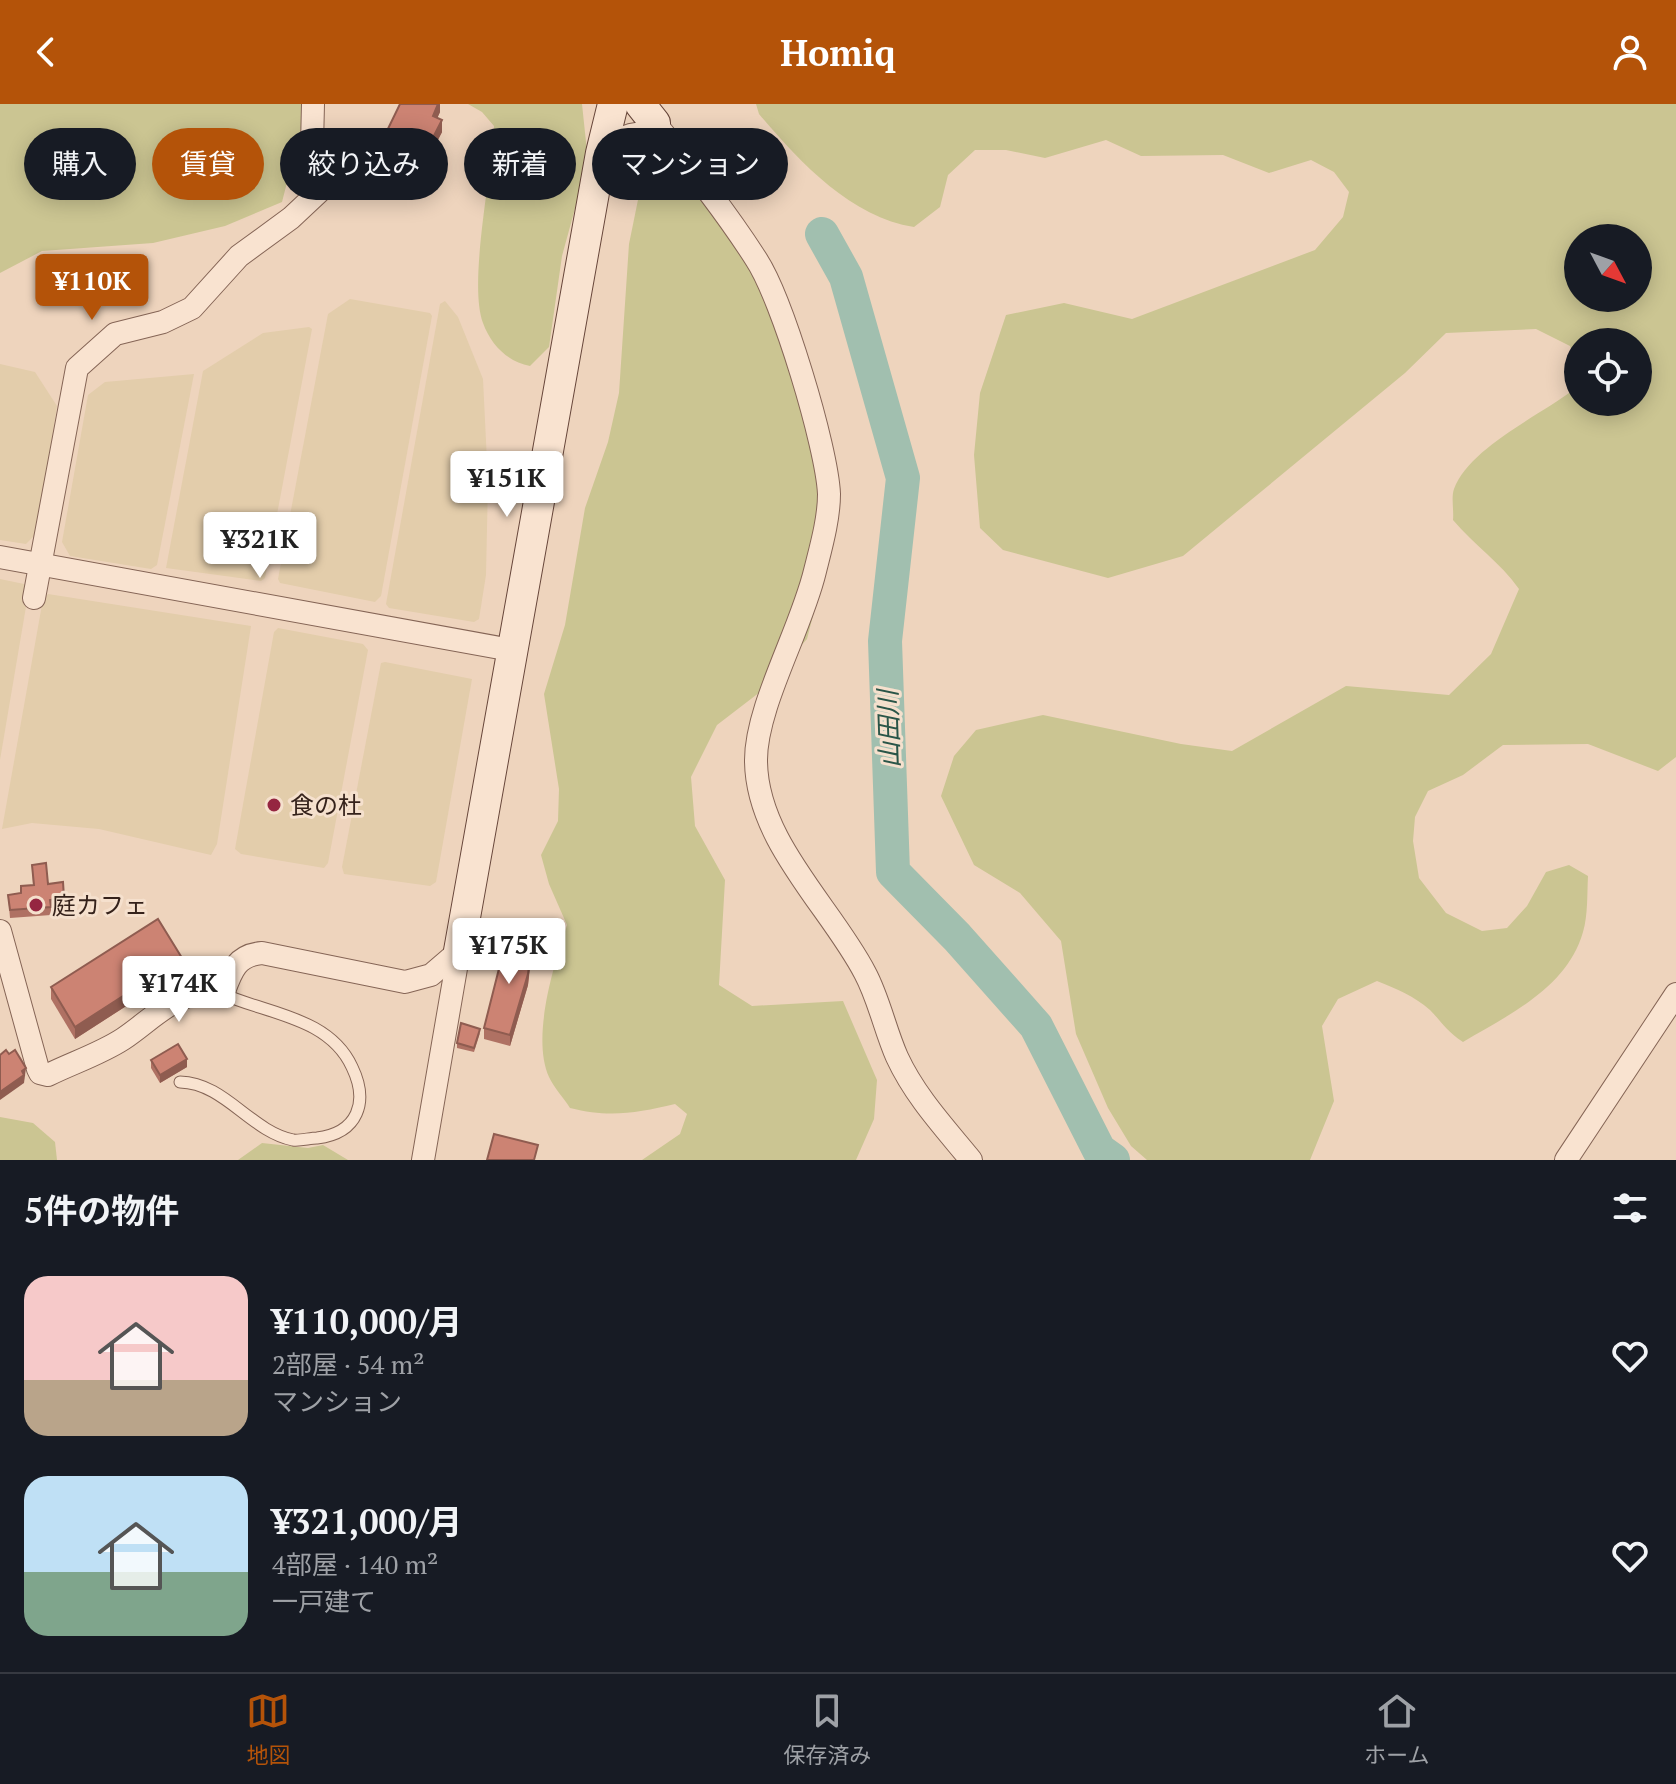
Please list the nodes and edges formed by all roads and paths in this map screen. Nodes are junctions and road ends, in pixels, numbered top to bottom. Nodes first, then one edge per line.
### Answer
1 (313, 104) edge
2 (613, 104) edge
3 (654, 121) edge
4 (607, 128) edge
5 (592, 200) edge
6 (0, 557) edge
7 (40, 564) junction
8 (34, 598) dead end
9 (511, 650) junction
10 (0, 931) edge
11 (459, 951) junction
12 (223, 994) junction
13 (1676, 994) edge
14 (180, 1082) dead end
15 (423, 1160) edge
16 (971, 1160) edge
17 (1566, 1160) edge

1 - 7 street
2 - 4 street
3 - 16 street
5 - 9 street
6 - 7 street
7 - 8 street
7 - 9 street
9 - 11 street
10 - 12 street
11 - 12 street
11 - 15 street
12 - 14 lane
13 - 17 street

